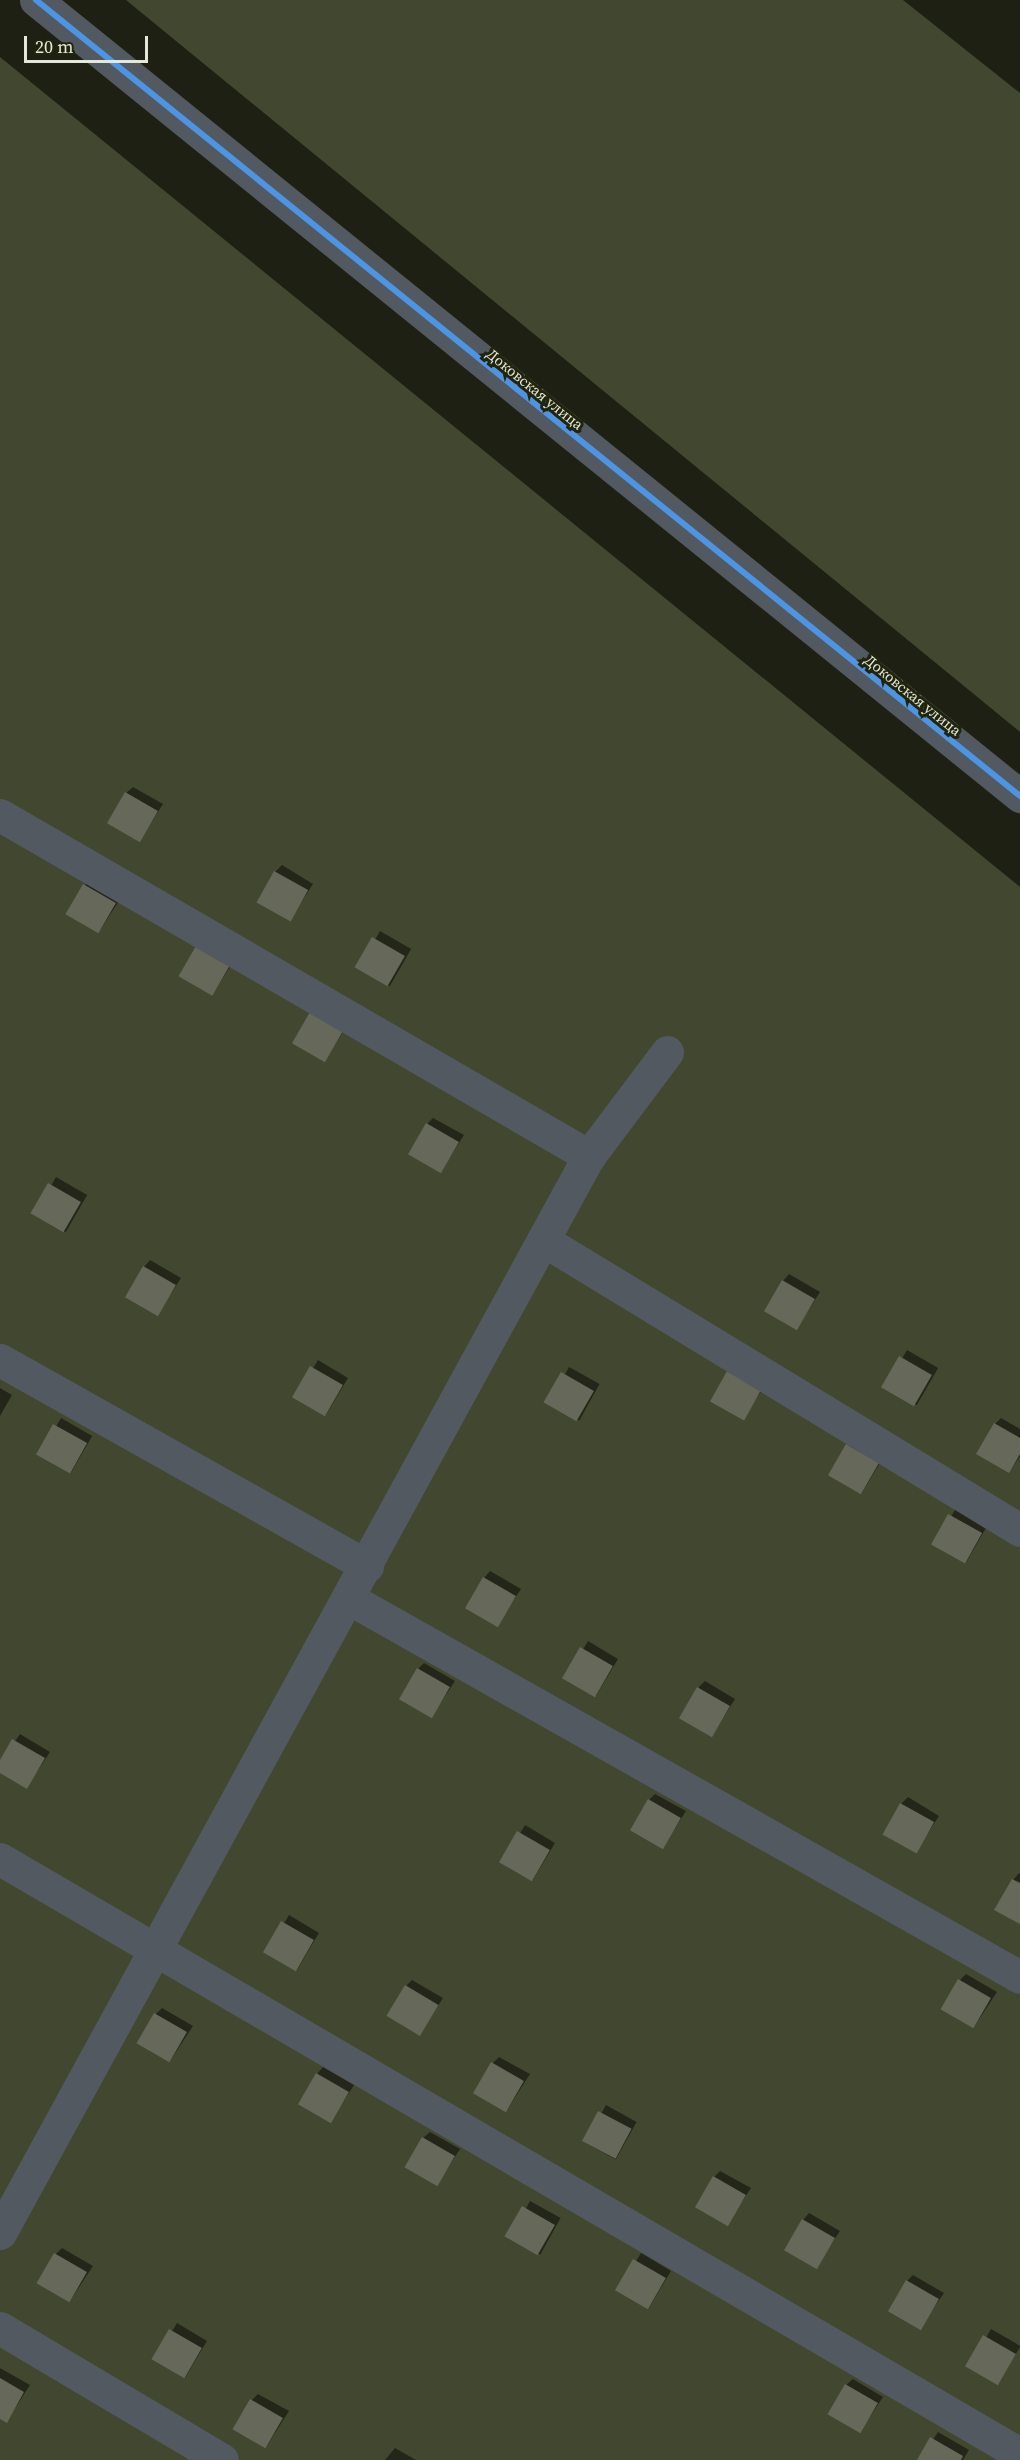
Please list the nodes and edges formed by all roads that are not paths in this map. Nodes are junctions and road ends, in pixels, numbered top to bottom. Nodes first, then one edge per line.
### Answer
1 (36, 0) edge
2 (1020, 796) edge
3 (0, 815) edge
4 (667, 1052) dead end
5 (589, 1156) junction
6 (543, 1240) junction
7 (0, 1360) edge
8 (1020, 1530) edge
9 (368, 1566) junction
10 (350, 1599) junction
11 (0, 1859) edge
12 (157, 1950) junction
13 (1020, 1977) edge
14 (0, 2234) edge
15 (0, 2328) edge
16 (1020, 2454) edge
17 (222, 2460) edge

1 - 2 street, Доковская улица
3 - 5 street
4 - 5 street
5 - 6 street
6 - 8 street
6 - 9 street
7 - 9 street
9 - 10 street
10 - 12 street
10 - 13 street
11 - 12 street
12 - 14 street
12 - 16 street
15 - 17 street

